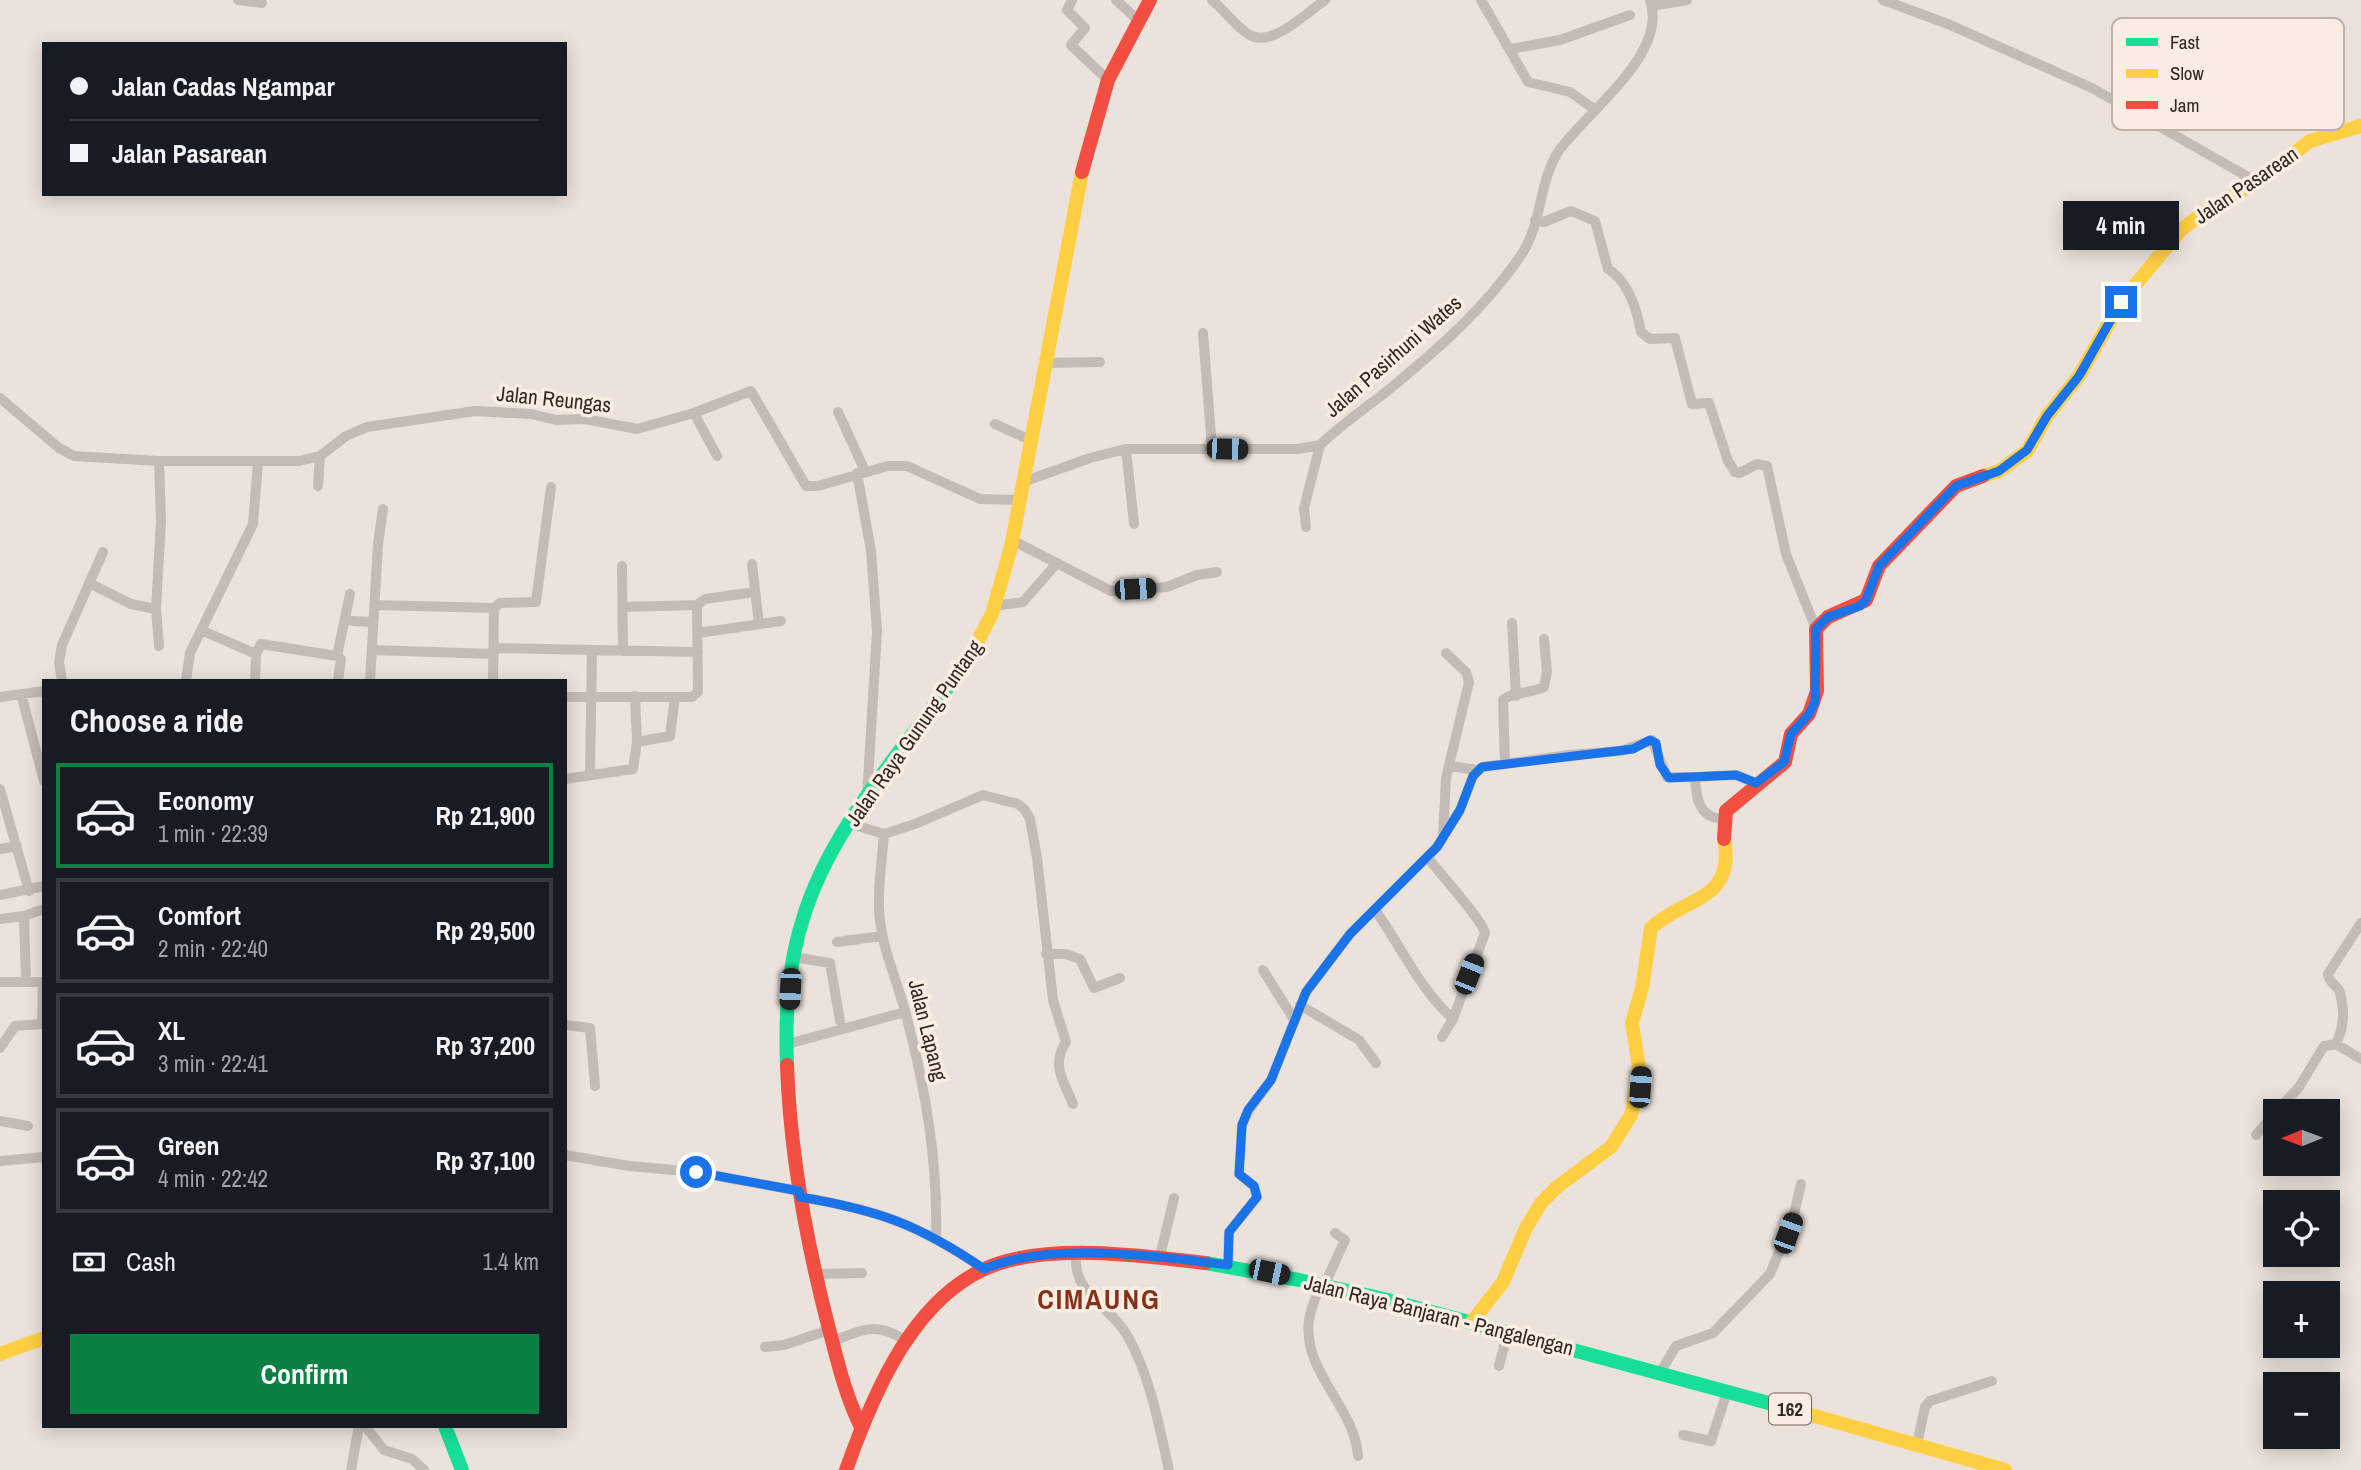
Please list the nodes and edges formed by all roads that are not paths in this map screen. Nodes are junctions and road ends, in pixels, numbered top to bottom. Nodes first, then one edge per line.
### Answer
1 (239, 0) edge
2 (1072, 0) edge
3 (1116, 0) edge
4 (1150, 0) edge
5 (1212, 0) edge
6 (1325, 0) edge
7 (1481, 0) edge
8 (1687, 0) edge
9 (1882, 0) edge
10 (262, 2) dead end
11 (1651, 3) edge
12 (1630, 15) dead end
13 (1139, 21) junction
14 (1511, 49) junction
15 (1108, 80) junction
16 (2112, 99) edge
17 (1594, 109) junction
18 (2361, 126) edge
19 (2166, 130) edge
20 (2257, 182) junction
21 (1535, 220) junction
22 (1203, 333) dead end
23 (1100, 362) dead end
24 (1045, 363) junction
25 (0, 398) edge
26 (838, 412) dead end
27 (694, 413) junction
28 (995, 424) dead end
29 (1030, 439) junction
30 (1320, 446) junction
31 (1126, 449) junction
32 (1212, 449) junction
33 (320, 456) junction
34 (717, 456) dead end
35 (159, 461) junction
36 (258, 462) junction
37 (861, 472) junction
38 (1023, 482) junction
39 (318, 486) dead end
40 (551, 486) dead end
41 (1018, 500) junction
42 (383, 509) dead end
43 (1134, 524) dead end
44 (1306, 527) dead end
45 (1012, 540) junction
46 (103, 552) dead end
47 (1057, 563) junction
48 (752, 564) dead end
49 (622, 566) dead end
50 (1217, 572) dead end
51 (89, 583) junction
52 (755, 592) junction
53 (350, 594) dead end
54 (374, 605) junction
55 (697, 606) junction
56 (994, 606) junction
57 (623, 607) junction
58 (495, 608) junction
59 (156, 609) junction
60 (352, 621) dead end
61 (781, 621) dead end
62 (373, 622) junction
63 (1512, 622) dead end
64 (759, 624) junction
65 (1816, 629) junction
66 (203, 631) junction
67 (698, 633) junction
68 (1544, 639) dead end
69 (159, 646) dead end
70 (372, 650) junction
71 (592, 650) junction
72 (494, 651) junction
73 (623, 651) junction
74 (698, 652) junction
75 (1446, 653) dead end
76 (256, 654) junction
77 (337, 656) junction
78 (62, 679) edge
79 (186, 679) edge
80 (255, 679) edge
81 (338, 679) edge
82 (370, 679) edge
83 (493, 679) edge
84 (42, 691) edge
85 (21, 694) junction
86 (592, 696) junction
87 (635, 696) junction
88 (1516, 696) junction
89 (0, 697) edge
90 (567, 697) edge
91 (675, 697) junction
92 (637, 742) junction
93 (1505, 764) junction
94 (1449, 766) junction
95 (1478, 770) junction
96 (42, 773) edge
97 (590, 775) junction
98 (1695, 777) junction
99 (567, 779) edge
100 (1756, 783) junction
101 (0, 789) edge
102 (866, 802) junction
103 (1722, 819) junction
104 (850, 824) junction
105 (884, 834) junction
106 (1443, 837) junction
107 (17, 846) junction
108 (0, 849) edge
109 (1427, 857) junction
110 (42, 887) edge
111 (29, 891) junction
112 (0, 895) edge
113 (42, 910) edge
114 (1375, 910) junction
115 (24, 916) junction
116 (0, 919) edge
117 (2361, 923) edge
118 (882, 936) junction
119 (837, 942) dead end
120 (1045, 954) junction
121 (793, 957) junction
122 (1263, 970) dead end
123 (1120, 978) dead end
124 (0, 982) edge
125 (26, 982) junction
126 (42, 982) edge
127 (1300, 1005) junction
128 (905, 1012) junction
129 (1293, 1018) junction
130 (1453, 1019) junction
131 (840, 1021) dead end
132 (42, 1024) edge
133 (567, 1025) edge
134 (1442, 1037) dead end
135 (789, 1044) junction
136 (2336, 1044) junction
137 (0, 1048) edge
138 (2361, 1059) edge
139 (1376, 1063) dead end
140 (595, 1086) dead end
141 (2288, 1099) edge
142 (1073, 1104) dead end
143 (0, 1121) edge
144 (28, 1126) dead end
145 (2263, 1127) edge
146 (2256, 1135) dead end
147 (567, 1155) edge
148 (42, 1157) edge
149 (0, 1161) edge
150 (1801, 1184) dead end
151 (799, 1194) junction
152 (1174, 1198) dead end
153 (1335, 1233) dead end
154 (936, 1237) junction
155 (1076, 1255) junction
156 (1157, 1256) junction
157 (1228, 1265) junction
158 (984, 1269) junction
159 (862, 1273) dead end
160 (814, 1274) junction
161 (1323, 1284) junction
162 (1472, 1322) junction
163 (1508, 1331) junction
164 (831, 1336) junction
165 (42, 1339) edge
166 (908, 1342) junction
167 (765, 1347) dead end
168 (0, 1354) edge
169 (1499, 1366) dead end
170 (1660, 1373) junction
171 (1992, 1381) dead end
172 (1727, 1392) junction
173 (861, 1427) junction
174 (359, 1428) edge
175 (367, 1428) edge
176 (446, 1428) edge
177 (1683, 1435) dead end
178 (1917, 1444) junction
179 (1358, 1456) dead end
180 (351, 1470) edge
181 (424, 1470) edge
182 (462, 1470) edge
183 (846, 1470) edge
184 (1169, 1470) edge
185 (2005, 1470) edge

1 - 10 street
2 - 15 street
3 - 13 street
4 - 13 street, Jalan Raya Gunung Puntang
5 - 6 street
7 - 14 street
8 - 11 street
9 - 16 street
11 - 17 street, Jalan Pasirhuni Wates
12 - 14 street
13 - 15 street, Jalan Raya Gunung Puntang
14 - 17 street
15 - 24 street, Jalan Raya Gunung Puntang
17 - 21 street, Jalan Pasirhuni Wates
18 - 20 street, Jalan Pasarean
19 - 20 street
20 - 65 street, Jalan Pasarean
21 - 30 street, Jalan Pasirhuni Wates
21 - 65 street
22 - 32 street
23 - 24 street
24 - 29 street, Jalan Raya Gunung Puntang
25 - 35 street, Jalan Reungas
26 - 37 street
27 - 33 street, Jalan Reungas
27 - 34 street
27 - 37 street, Jalan Reungas
28 - 29 street
29 - 38 street, Jalan Raya Gunung Puntang
30 - 32 street, Jalan Pasirhuni Wates
30 - 44 street
31 - 32 street, Jalan Pasirhuni Wates
31 - 38 street, Jalan Pasirhuni Wates
31 - 43 street
33 - 36 street, Jalan Reungas
33 - 39 street
35 - 36 street, Jalan Reungas
35 - 59 street
36 - 66 street
37 - 41 street, Jalan Reungas
37 - 102 street
38 - 41 street, Jalan Raya Gunung Puntang
40 - 58 street
41 - 45 street, Jalan Raya Gunung Puntang
42 - 54 street
45 - 47 street
45 - 56 street, Jalan Raya Gunung Puntang
46 - 51 street
47 - 50 street
47 - 56 street
48 - 52 street
49 - 57 street
51 - 59 street
51 - 78 street
52 - 55 street
52 - 64 street
53 - 77 street
54 - 58 street
54 - 62 street
55 - 57 street
55 - 67 street
56 - 102 street, Jalan Raya Gunung Puntang
57 - 73 street
58 - 72 street
59 - 69 street
60 - 62 street
61 - 64 street
62 - 70 street
63 - 88 street
64 - 67 street
65 - 100 street
66 - 76 street
66 - 79 street
67 - 74 street
68 - 88 street
70 - 72 street
70 - 82 street
71 - 72 street
71 - 73 street
71 - 86 street
72 - 83 street
73 - 74 street
74 - 91 street
75 - 94 street
76 - 77 street
76 - 80 street
77 - 81 street
84 - 85 street
85 - 89 street
85 - 96 street
86 - 87 street
86 - 90 street
86 - 97 street
87 - 91 street
87 - 92 street
88 - 93 street
91 - 92 street
92 - 97 street
93 - 95 street
93 - 98 street
94 - 95 street
94 - 106 street
95 - 106 street
97 - 99 street
98 - 100 street
98 - 103 street
100 - 103 street
101 - 107 street
102 - 104 street, Jalan Raya Gunung Puntang
103 - 162 street
104 - 105 street
104 - 121 street, Jalan Raya Gunung Puntang
105 - 118 street, Jalan Lapang
105 - 120 street
106 - 109 street
107 - 108 street
107 - 111 street
109 - 114 street
109 - 130 street
110 - 111 street
111 - 112 street
113 - 115 street
114 - 127 street
114 - 130 street
115 - 116 street
115 - 125 street
117 - 136 street
118 - 119 street
118 - 128 street, Jalan Lapang
120 - 123 street
120 - 142 street
121 - 131 street
121 - 135 street, Jalan Raya Gunung Puntang
122 - 129 street
124 - 125 street
125 - 126 street
127 - 129 street
127 - 139 street
128 - 135 street
128 - 154 street, Jalan Lapang
129 - 157 street
130 - 134 street
132 - 137 street
133 - 140 street
135 - 151 street, Jalan Raya Gunung Puntang
136 - 138 street
136 - 141 street
143 - 144 street
145 - 146 street
147 - 151 street
148 - 149 street
150 - 170 street
151 - 154 street
151 - 160 street, Jalan Raya Gunung Puntang
152 - 156 street
153 - 161 street
154 - 158 street
155 - 156 street, Jalan Raya Banjaran - Pangalengan / 162
155 - 158 street, Jalan Raya Banjaran - Pangalengan / 162
155 - 184 street
156 - 157 street, Jalan Raya Banjaran - Pangalengan / 162
157 - 161 street, Jalan Raya Banjaran - Pangalengan / 162
158 - 166 street, Jalan Raya Banjaran - Pangalengan / 162
159 - 160 street
160 - 164 street, Jalan Raya Gunung Puntang
161 - 162 street, Jalan Raya Banjaran - Pangalengan / 162
161 - 179 street
162 - 163 street, Jalan Raya Banjaran - Pangalengan / 162
163 - 169 street
163 - 170 street, Jalan Raya Banjaran - Pangalengan / 162
164 - 166 street
164 - 167 street
164 - 173 street, Jalan Raya Gunung Puntang
165 - 168 street
166 - 173 street, Jalan Raya Banjaran - Pangalengan / 162
170 - 172 street, Jalan Raya Banjaran - Pangalengan / 162
171 - 178 street
172 - 177 street
172 - 178 street, Jalan Raya Banjaran - Pangalengan / 162
173 - 183 street, Jalan Raya Banjaran - Pangalengan / 162
174 - 180 street
175 - 181 street
176 - 182 street
178 - 185 street, Jalan Raya Banjaran - Pangalengan / 162

